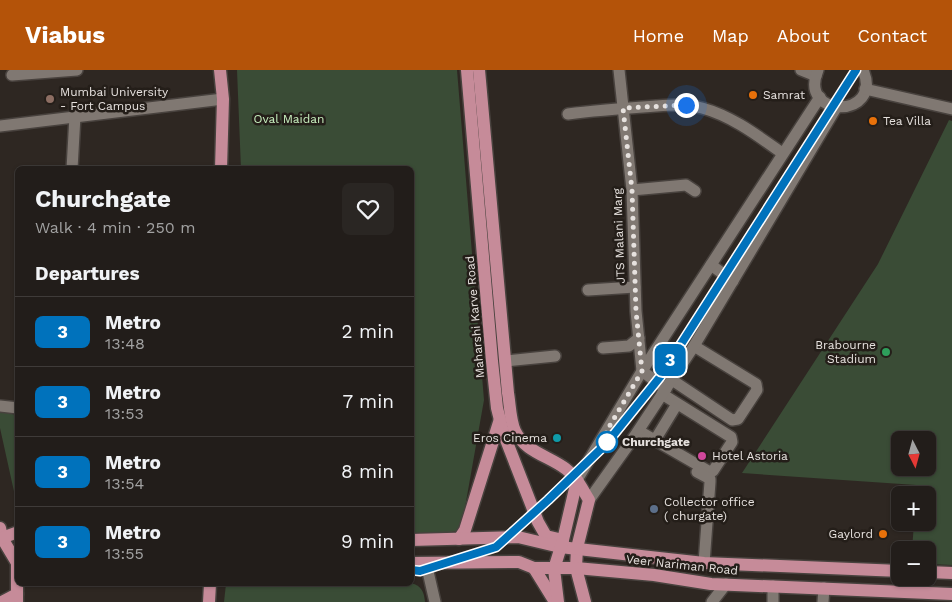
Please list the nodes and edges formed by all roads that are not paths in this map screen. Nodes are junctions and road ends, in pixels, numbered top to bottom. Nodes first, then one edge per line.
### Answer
1 (77, 70) edge
2 (220, 70) edge
3 (467, 70) edge
4 (479, 70) edge
5 (619, 70) edge
6 (801, 70) edge
7 (863, 70) edge
8 (38, 72) edge
9 (817, 73) edge
10 (12, 74) dead end
11 (865, 89) junction
12 (820, 97) junction
13 (223, 99) junction
14 (623, 108) junction
15 (836, 108) junction
16 (952, 109) edge
17 (568, 114) dead end
18 (75, 116) junction
19 (0, 126) edge
20 (782, 154) junction
21 (72, 166) edge
22 (221, 166) edge
23 (632, 190) junction
24 (695, 190) dead end
25 (711, 265) junction
26 (733, 281) junction
27 (635, 287) junction
28 (588, 290) dead end
29 (640, 338) junction
30 (694, 346) junction
31 (603, 348) dead end
32 (555, 356) dead end
33 (505, 361) junction
34 (642, 371) junction
35 (667, 388) junction
36 (677, 404) junction
37 (0, 406) edge
38 (15, 408) edge
39 (500, 418) junction
40 (636, 434) junction
41 (655, 440) junction
42 (577, 480) junction
43 (589, 500) junction
44 (15, 533) edge
45 (1, 537) edge
46 (459, 539) junction
47 (414, 540) edge
48 (561, 543) junction
49 (15, 544) edge
50 (577, 548) junction
51 (15, 560) edge
52 (414, 563) edge
53 (426, 563) junction
54 (704, 563) junction
55 (534, 568) junction
56 (576, 568) junction
57 (554, 569) junction
58 (891, 571) edge
59 (936, 572) edge
60 (952, 573) edge
61 (726, 584) junction
62 (210, 586) edge
63 (777, 586) junction
64 (824, 588) junction
65 (892, 597) edge
66 (948, 597) edge
67 (17, 598) edge
68 (2, 602) edge
69 (209, 602) edge
70 (435, 602) edge
71 (557, 602) edge
72 (585, 602) edge
73 (712, 602) edge
74 (773, 602) edge
75 (779, 602) edge
76 (823, 602) edge

1 - 8 street
2 - 13 main road
3 - 39 main road, Maharshi Karve Road
4 - 33 main road
5 - 14 street, JTS Malani Marg
6 - 9 street
7 - 11 street
8 - 10 street
9 - 12 street
11 - 15 street
11 - 16 street
12 - 15 street
12 - 20 street
13 - 18 street
13 - 22 main road
14 - 17 street
14 - 20 street
14 - 23 street, JTS Malani Marg
15 - 26 street
18 - 19 street
18 - 21 street
20 - 25 street
23 - 24 street
23 - 27 street, JTS Malani Marg
25 - 26 street
25 - 34 street
26 - 30 street
27 - 28 street
27 - 29 street, JTS Malani Marg
29 - 31 street
29 - 34 street, JTS Malani Marg
30 - 35 street
30 - 35 street
32 - 33 street
33 - 42 main road
34 - 35 street
34 - 42 street
35 - 36 street
35 - 40 street
36 - 41 street
36 - 41 street
37 - 38 street
39 - 46 main road
39 - 48 main road, Maharshi Karve Road
40 - 41 street
40 - 43 street
40 - 54 street
42 - 43 main road
42 - 48 main road
43 - 50 main road
44 - 45 main road
45 - 49 main road
45 - 51 main road
46 - 47 main road, Veer Nariman Road
46 - 48 main road, Veer Nariman Road
48 - 50 main road, Veer Nariman Road
48 - 57 main road
50 - 54 main road, Veer Nariman Road
50 - 56 main road
52 - 53 main road, Veer Nariman Road
53 - 55 main road, Veer Nariman Road
53 - 70 street
54 - 58 main road, Veer Nariman Road
55 - 57 main road, Veer Nariman Road
55 - 71 main road
56 - 57 main road, Veer Nariman Road
56 - 61 main road, Veer Nariman Road
56 - 72 main road
57 - 71 main road
59 - 60 main road
61 - 63 main road, Veer Nariman Road
61 - 73 street
62 - 69 main road
63 - 64 main road, Veer Nariman Road
63 - 74 street
63 - 75 street
64 - 65 main road, Veer Nariman Road
64 - 76 street
65 - 66 main road, Veer Nariman Road
67 - 68 main road

